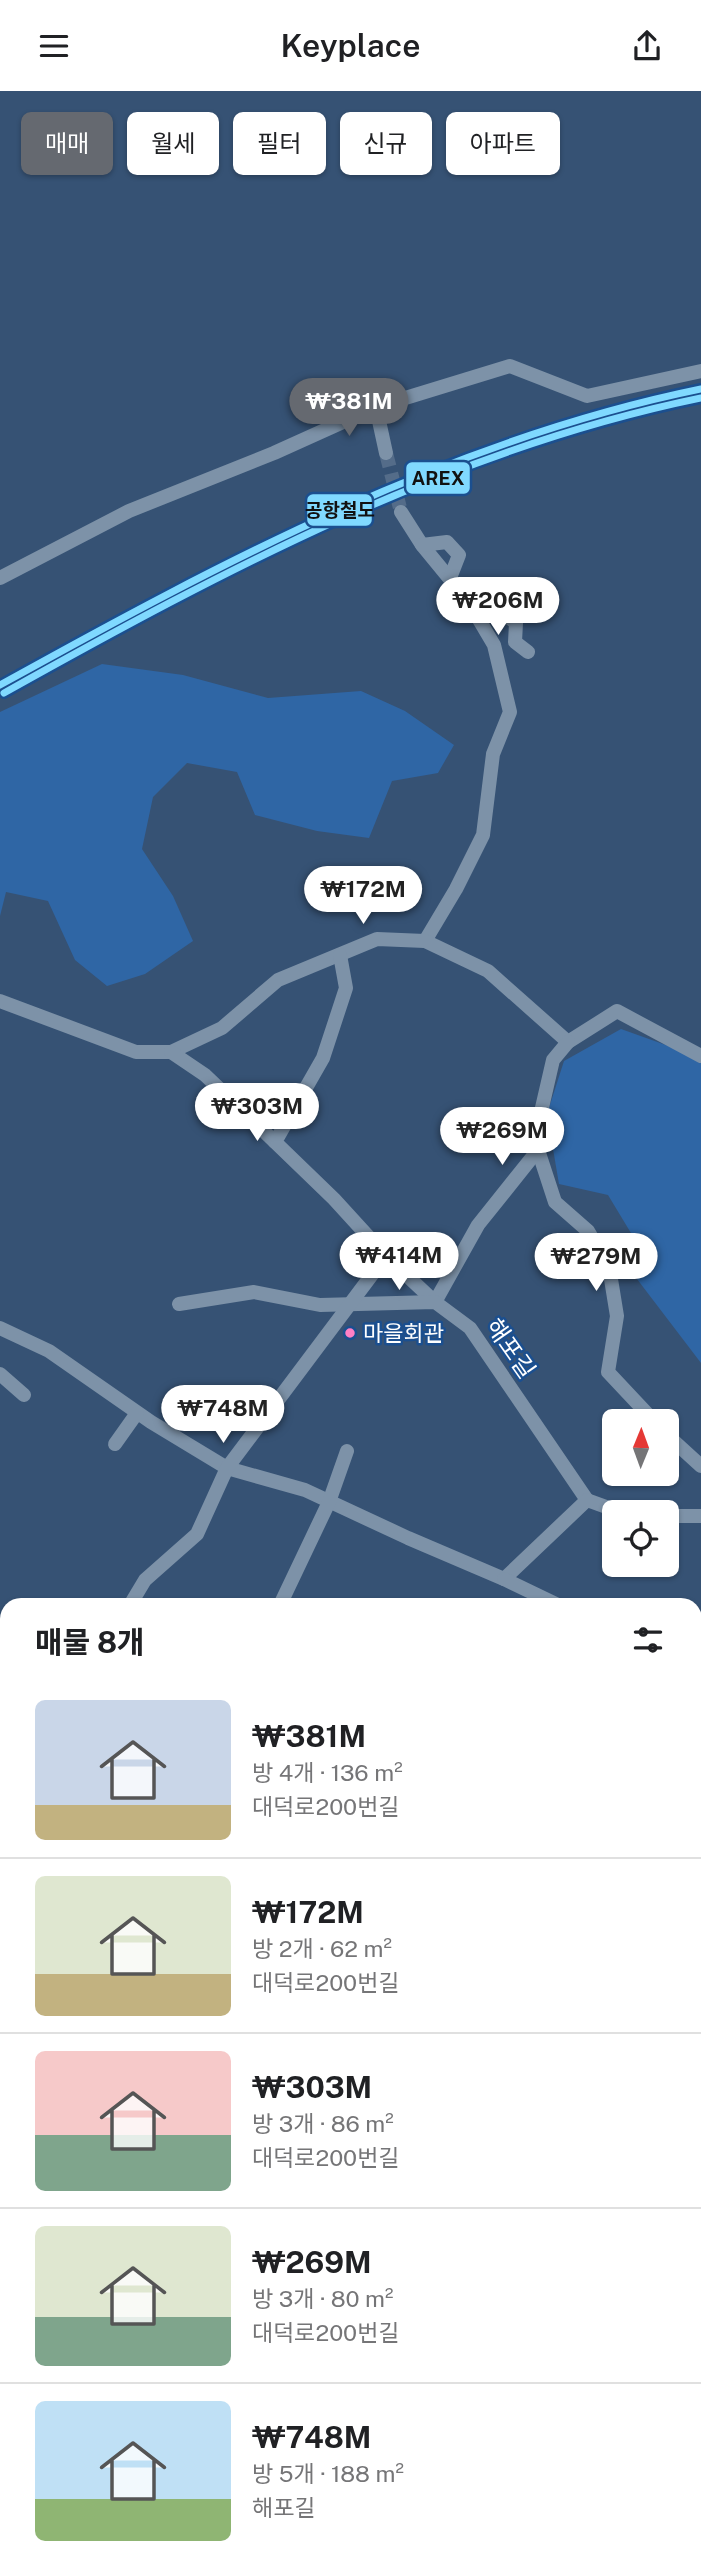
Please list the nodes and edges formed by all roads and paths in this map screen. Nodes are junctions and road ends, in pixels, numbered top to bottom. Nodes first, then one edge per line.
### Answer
1 (701, 371) edge
2 (376, 407) junction
3 (386, 453) tunnel mouth
4 (401, 512) tunnel mouth
5 (422, 545) junction
6 (450, 577) junction
7 (0, 578) edge
8 (468, 601) junction
9 (528, 652) dead end
10 (425, 941) junction
11 (340, 955) junction
12 (0, 1001) edge
13 (568, 1042) junction
14 (171, 1052) junction
15 (701, 1056) edge
16 (275, 1142) junction
17 (538, 1150) junction
18 (386, 1256) junction
19 (435, 1302) junction
20 (179, 1304) dead end
21 (351, 1304) junction
22 (0, 1328) edge
23 (0, 1374) edge
24 (24, 1395) dead end
25 (643, 1409) edge
26 (137, 1413) junction
27 (115, 1444) dead end
28 (679, 1446) edge
29 (346, 1451) dead end
30 (701, 1466) edge
31 (227, 1468) junction
32 (587, 1500) junction
33 (329, 1502) junction
34 (602, 1505) edge
35 (679, 1516) edge
36 (701, 1517) edge
37 (504, 1579) junction
38 (134, 1598) edge
39 (283, 1598) edge
40 (543, 1598) edge

1 - 2 street
2 - 3 street
2 - 7 street
4 - 5 street
5 - 6 street
5 - 6 street
6 - 8 street
8 - 9 street
8 - 10 street
10 - 11 street
10 - 13 street
11 - 14 street
11 - 16 street
12 - 14 street
13 - 15 street
13 - 17 street
14 - 16 street, 해포길
16 - 18 street, 해포길
17 - 19 street
17 - 25 street
18 - 19 street, 해포길
18 - 21 street
19 - 21 street
19 - 32 street, 해포길
20 - 21 street
21 - 31 street
22 - 26 street
23 - 24 street
26 - 27 street
26 - 31 street
28 - 30 street
29 - 33 street
31 - 33 street
31 - 38 street
32 - 34 street
32 - 37 street
33 - 37 street
33 - 39 street
35 - 36 street
37 - 40 street

